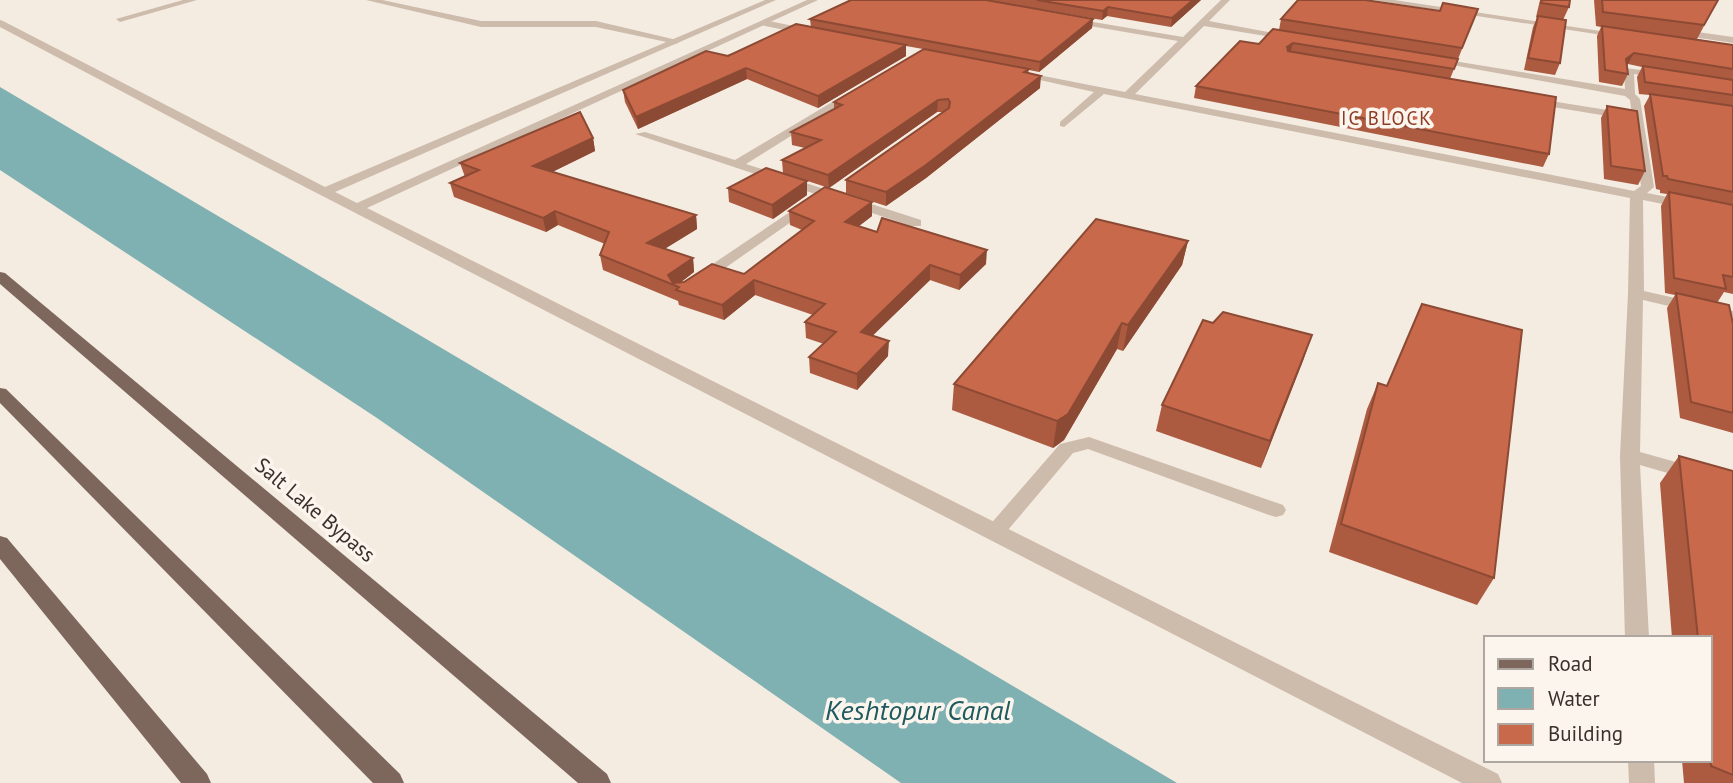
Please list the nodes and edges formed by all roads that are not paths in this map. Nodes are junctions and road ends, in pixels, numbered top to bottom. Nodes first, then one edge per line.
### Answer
1 (193, 0) edge
2 (370, 0) edge
3 (772, 0) edge
4 (814, 0) edge
5 (1226, 0) edge
6 (1376, 0) edge
7 (1444, 0) edge
8 (120, 19) dead end
9 (1064, 19) edge
10 (0, 23) edge
11 (764, 23) junction
12 (1203, 23) junction
13 (1623, 25) edge
14 (826, 36) edge
15 (1637, 37) edge
16 (1299, 39) edge
17 (1187, 40) junction
18 (1733, 40) edge
19 (676, 41) junction
20 (1733, 51) edge
21 (1423, 59) edge
22 (998, 70) edge
23 (605, 71) junction
24 (1668, 76) edge
25 (637, 80) junction
26 (864, 88) edge
27 (1102, 90) junction
28 (1128, 95) junction
29 (1631, 96) junction
30 (1516, 98) edge
31 (1647, 101) edge
32 (1636, 118) junction
33 (1064, 124) dead end
34 (640, 134) edge
35 (736, 165) junction
36 (325, 192) junction
37 (832, 192) junction
38 (1636, 195) junction
39 (356, 208) junction
40 (1733, 214) edge
41 (916, 223) dead end
42 (0, 276) edge
43 (691, 284) edge
44 (1636, 294) junction
45 (1733, 316) edge
46 (0, 393) edge
47 (1630, 456) junction
48 (1733, 485) edge
49 (1276, 510) dead end
50 (995, 532) junction
51 (0, 544) edge
52 (1637, 636) edge
53 (1641, 762) edge
54 (198, 783) edge
55 (391, 783) edge
56 (598, 783) edge
57 (1489, 783) edge
58 (1642, 783) edge

1 - 8 street
2 - 19 street
3 - 19 street
4 - 11 street
5 - 12 street
6 - 15 street
7 - 13 street
9 - 17 street
10 - 36 street
11 - 14 street
11 - 25 street
12 - 16 street
12 - 17 street
17 - 28 street
18 - 20 street
19 - 23 street
21 - 29 street
22 - 27 street
23 - 25 street
23 - 36 street
24 - 29 street
25 - 39 street
26 - 35 street
27 - 28 street
27 - 33 street
28 - 38 street
29 - 31 street
29 - 32 street
30 - 32 street
32 - 38 street
34 - 35 street
35 - 37 street
36 - 39 street
37 - 41 street
37 - 43 street
38 - 40 street
38 - 44 street
39 - 50 street
42 - 56 main road, Salt Lake Bypass
44 - 45 street
44 - 47 street
46 - 55 main road
47 - 48 street
47 - 52 street
49 - 50 street
50 - 57 street
51 - 54 main road
53 - 58 street

